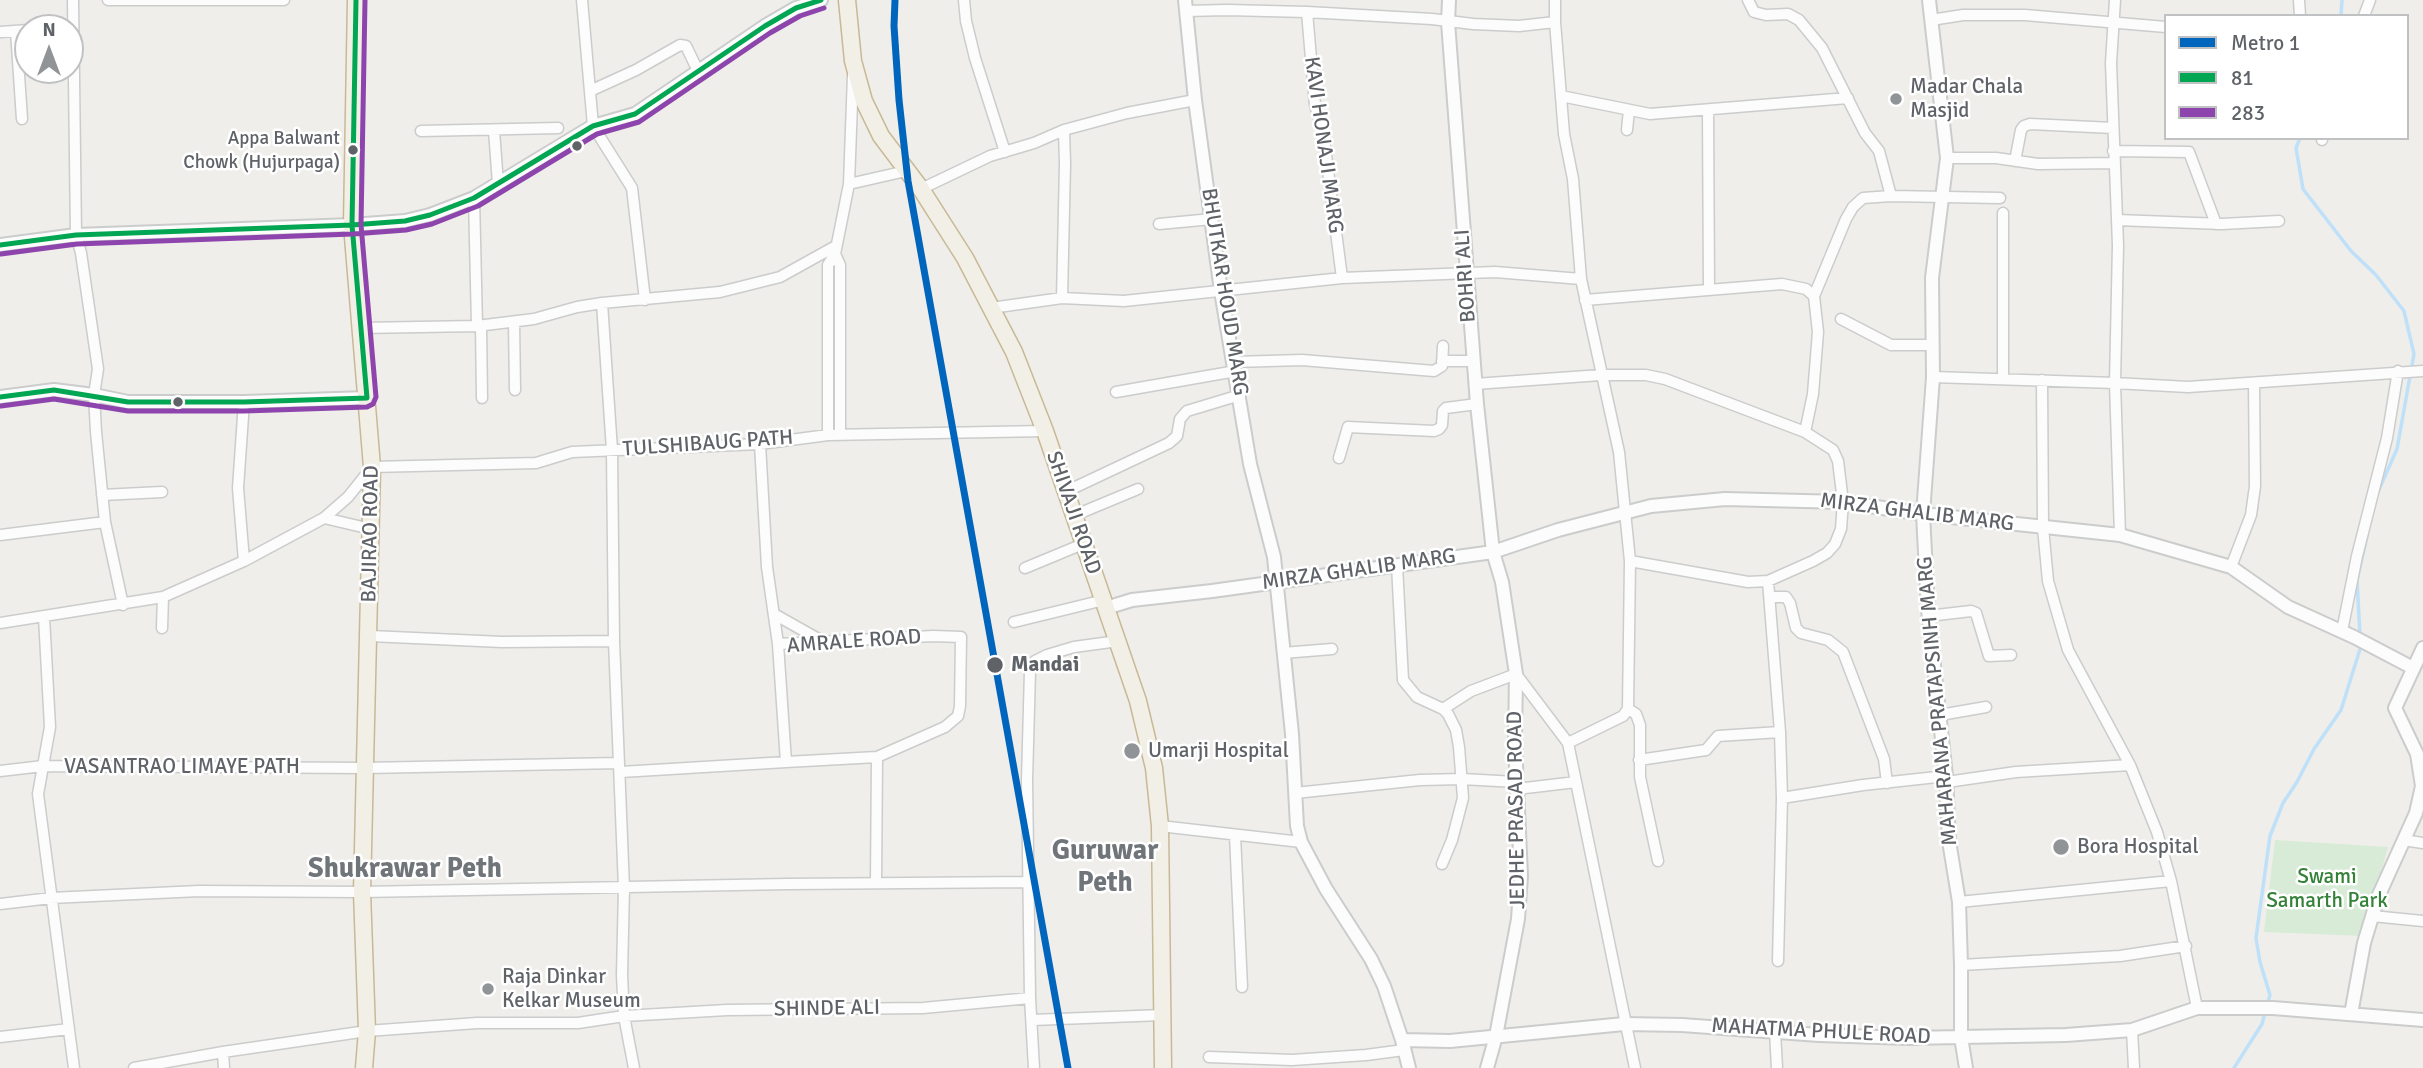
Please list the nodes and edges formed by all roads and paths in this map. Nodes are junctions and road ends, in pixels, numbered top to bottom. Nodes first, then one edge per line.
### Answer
1 (108, 0) edge
2 (284, 0) edge
3 (356, 0) edge
4 (582, 0) edge
5 (821, 0) edge
6 (847, 0) edge
7 (964, 0) edge
8 (1449, 0) edge
9 (1555, 0) edge
10 (1748, 0) edge
11 (1929, 0) edge
12 (2115, 0) edge
13 (1185, 6) edge
14 (1307, 12) junction
15 (1931, 20) junction
16 (1448, 22) junction
17 (1555, 22) junction
18 (2114, 22) junction
19 (2164, 27) edge
20 (853, 61) junction
21 (698, 71) junction
22 (20, 84) edge
23 (71, 84) edge
24 (590, 91) junction
25 (1561, 96) junction
26 (1848, 98) junction
27 (1195, 100) junction
28 (1629, 110) junction
29 (1708, 110) junction
30 (22, 119) dead end
31 (593, 127) junction
32 (558, 128) dead end
33 (2113, 128) junction
34 (494, 130) junction
35 (1064, 130) junction
36 (1627, 130) dead end
37 (421, 131) dead end
38 (2113, 151) junction
39 (1005, 152) junction
40 (1947, 158) junction
41 (2015, 161) junction
42 (2115, 163) junction
43 (906, 171) junction
44 (498, 184) junction
45 (849, 184) junction
46 (921, 188) junction
47 (1891, 196) junction
48 (1941, 197) junction
49 (474, 198) junction
50 (2000, 198) dead end
51 (2003, 213) dead end
52 (1212, 219) junction
53 (2117, 220) junction
54 (2279, 221) dead end
55 (1159, 224) dead end
56 (2216, 224) junction
57 (352, 225) junction
58 (76, 235) junction
59 (0, 245) edge
60 (834, 251) junction
61 (1466, 272) junction
62 (1342, 278) junction
63 (1581, 279) junction
64 (1709, 290) junction
65 (1221, 291) junction
66 (1814, 296) junction
67 (1062, 298) junction
68 (645, 300) junction
69 (1585, 300) junction
70 (602, 303) junction
71 (991, 308) junction
72 (1841, 319) dead end
73 (514, 322) junction
74 (479, 326) junction
75 (361, 328) junction
76 (1932, 345) junction
77 (1443, 346) dead end
78 (1442, 360) junction
79 (1473, 361) junction
80 (1235, 367) junction
81 (2401, 371) junction
82 (2423, 371) edge
83 (1601, 375) junction
84 (1933, 377) junction
85 (2003, 379) junction
86 (2042, 380) junction
87 (2115, 383) junction
88 (2254, 383) junction
89 (1475, 384) junction
90 (515, 390) dead end
91 (1116, 392) dead end
92 (94, 394) junction
93 (1240, 395) junction
94 (0, 397) edge
95 (367, 398) junction
96 (482, 398) dead end
97 (244, 402) junction
98 (1477, 404) junction
99 (1045, 431) junction
100 (1805, 432) junction
101 (828, 435) junction
102 (840, 435) junction
103 (760, 444) junction
104 (612, 450) junction
105 (1339, 458) dead end
106 (372, 467) junction
107 (1138, 489) dead end
108 (162, 492) dead end
109 (1065, 492) junction
110 (102, 495) junction
111 (1843, 502) junction
112 (1627, 512) junction
113 (1923, 514) junction
114 (1073, 516) junction
115 (324, 518) junction
116 (105, 522) junction
117 (2043, 527) junction
118 (372, 529) junction
119 (0, 534) edge
120 (2120, 535) junction
121 (1083, 544) junction
122 (1493, 552) junction
123 (244, 561) junction
124 (1630, 562) junction
125 (1397, 565) junction
126 (2231, 567) junction
127 (1025, 568) dead end
128 (1768, 581) junction
129 (1276, 582) junction
130 (163, 597) junction
131 (1770, 597) junction
132 (1105, 604) junction
133 (122, 605) junction
134 (774, 614) junction
135 (1928, 616) junction
136 (44, 617) junction
137 (1014, 622) dead end
138 (0, 623) edge
139 (162, 628) dead end
140 (2348, 634) junction
141 (370, 636) junction
142 (614, 641) junction
143 (1118, 641) junction
144 (823, 642) junction
145 (778, 644) junction
146 (1332, 649) dead end
147 (2423, 649) edge
148 (1283, 653) junction
149 (2011, 655) dead end
150 (2413, 668) junction
151 (1516, 674) junction
152 (1986, 707) dead end
153 (1443, 709) junction
154 (1628, 709) junction
155 (1940, 715) junction
156 (1780, 732) junction
157 (1568, 743) junction
158 (877, 757) junction
159 (1639, 760) junction
160 (786, 762) junction
161 (2130, 765) junction
162 (43, 766) junction
163 (365, 768) junction
164 (620, 768) junction
165 (0, 771) edge
166 (1462, 779) junction
167 (1946, 779) junction
168 (1576, 782) junction
169 (1887, 783) junction
170 (1517, 786) junction
171 (1295, 793) junction
172 (1782, 798) junction
173 (1160, 826) junction
174 (1235, 835) junction
175 (2403, 839) junction
176 (1301, 842) junction
177 (2423, 843) edge
178 (1658, 861) dead end
179 (1441, 864) dead end
180 (2171, 881) junction
181 (1029, 882) junction
182 (876, 883) junction
183 (624, 888) junction
184 (362, 892) junction
185 (51, 898) junction
186 (1959, 902) junction
187 (0, 904) edge
188 (2372, 916) junction
189 (2423, 921) edge
190 (2186, 946) junction
191 (1778, 961) dead end
192 (1961, 965) junction
193 (1242, 987) dead end
194 (1030, 998) junction
195 (2197, 1007) junction
196 (2351, 1014) junction
197 (1163, 1015) junction
198 (624, 1016) junction
199 (1032, 1020) junction
200 (2423, 1020) edge
201 (1624, 1024) junction
202 (69, 1029) junction
203 (2132, 1030) junction
204 (367, 1031) junction
205 (1775, 1031) junction
206 (1496, 1036) junction
207 (0, 1037) edge
208 (1961, 1037) junction
209 (1403, 1045) junction
210 (223, 1052) junction
211 (1209, 1057) dead end
212 (74, 1068) edge
213 (134, 1068) edge
214 (225, 1068) edge
215 (364, 1068) edge
216 (634, 1068) edge
217 (1034, 1068) edge
218 (1163, 1068) edge
219 (1409, 1068) edge
220 (1486, 1068) edge
221 (1635, 1068) edge
222 (1777, 1068) edge
223 (1966, 1068) edge
224 (2134, 1068) edge

1 - 2 street
3 - 57 highway, BAJIRAO ROAD
4 - 24 street
5 - 21 street
6 - 20 highway, SHIVAJI ROAD
7 - 39 street
8 - 16 street, BOHRI ALI
9 - 17 street
10 - 26 street
11 - 15 street, MAHARANA PRATAPSINH MARG
12 - 18 street
13 - 14 street
13 - 27 street, BHUTKAR HOUD MARG
14 - 16 street
14 - 62 street, KAVI HONAJI MARG
15 - 18 street
15 - 40 street, MAHARANA PRATAPSINH MARG
16 - 17 street
16 - 61 street, BOHRI ALI
17 - 25 street
18 - 19 street
18 - 33 street
20 - 43 highway, SHIVAJI ROAD
20 - 45 street
21 - 24 street
21 - 31 street
22 - 30 street
23 - 58 street
24 - 31 street
25 - 28 street
25 - 63 street
26 - 29 street
26 - 47 street
27 - 35 street
27 - 52 street, BHUTKAR HOUD MARG
28 - 29 street
28 - 36 street
29 - 64 street
31 - 44 street
31 - 68 street
32 - 34 street
33 - 38 street
33 - 41 street
34 - 37 street
34 - 44 street
35 - 39 street
35 - 67 street
38 - 42 street
38 - 56 street
39 - 46 street
40 - 41 street
40 - 48 street, MAHARANA PRATAPSINH MARG
41 - 42 street
42 - 53 street
43 - 45 street
43 - 46 highway, SHIVAJI ROAD
44 - 49 street
45 - 60 street
46 - 71 highway, SHIVAJI ROAD
47 - 48 street
47 - 66 street
48 - 50 street
48 - 76 street, MAHARANA PRATAPSINH MARG
49 - 57 street
49 - 74 street
51 - 85 street
52 - 55 street
52 - 65 street, BHUTKAR HOUD MARG
53 - 56 street
53 - 87 street
54 - 56 street
57 - 58 street
57 - 75 highway, BAJIRAO ROAD
58 - 59 street
58 - 92 street
60 - 68 street
60 - 101 street
60 - 102 street
61 - 62 street
61 - 63 street
61 - 79 street, BOHRI ALI
62 - 65 street
63 - 69 street
64 - 66 street
64 - 69 street
65 - 67 street
65 - 80 street, BHUTKAR HOUD MARG
66 - 100 street
67 - 71 street
68 - 70 street
69 - 83 street
70 - 73 street
70 - 104 street
71 - 99 highway, SHIVAJI ROAD
72 - 76 street
73 - 74 street
73 - 90 street
74 - 75 street
74 - 96 street
75 - 95 highway, BAJIRAO ROAD
76 - 84 street, MAHARANA PRATAPSINH MARG
77 - 78 street
78 - 79 street
78 - 80 street
79 - 89 street, BOHRI ALI
80 - 91 street
80 - 93 street, BHUTKAR HOUD MARG
81 - 82 street
81 - 88 street
81 - 140 street
83 - 89 street
83 - 100 street
83 - 112 street
84 - 85 street
84 - 113 street, MAHARANA PRATAPSINH MARG
85 - 86 street
86 - 87 street
86 - 117 street
87 - 88 street
87 - 120 street
88 - 126 street
89 - 98 street, BOHRI ALI
92 - 94 street
92 - 97 street
92 - 110 street
93 - 109 street
93 - 129 street, BHUTKAR HOUD MARG
95 - 97 street
95 - 106 highway, BAJIRAO ROAD
97 - 123 street
98 - 105 street
98 - 122 street, BOHRI ALI
99 - 102 street, TULSHIBAUG PATH
99 - 109 highway, SHIVAJI ROAD
100 - 111 street
101 - 102 street, TULSHIBAUG PATH
101 - 103 street, TULSHIBAUG PATH
103 - 104 street, TULSHIBAUG PATH
103 - 134 street
104 - 106 street, TULSHIBAUG PATH
104 - 142 street
106 - 115 street
106 - 118 highway, BAJIRAO ROAD
107 - 114 street
108 - 110 street
109 - 114 highway, SHIVAJI ROAD
110 - 116 street
111 - 112 street, MIRZA GHALIB MARG
111 - 113 street, MIRZA GHALIB MARG
111 - 128 street
112 - 122 street, MIRZA GHALIB MARG
112 - 124 street
113 - 117 street, MIRZA GHALIB MARG
113 - 135 street, MAHARANA PRATAPSINH MARG
114 - 121 highway, SHIVAJI ROAD
115 - 118 street
115 - 123 street
116 - 119 street
116 - 133 street
117 - 120 street, MIRZA GHALIB MARG
117 - 161 street
118 - 141 highway, BAJIRAO ROAD
120 - 126 street, MIRZA GHALIB MARG
121 - 127 street
121 - 132 highway, SHIVAJI ROAD
122 - 125 street, MIRZA GHALIB MARG
122 - 151 street, JEDHE PRASAD ROAD
123 - 130 street
124 - 128 street
124 - 154 street
125 - 129 street, MIRZA GHALIB MARG
125 - 153 street
126 - 140 street, MIRZA GHALIB MARG
128 - 131 street
129 - 132 street, MIRZA GHALIB MARG
129 - 148 street, BHUTKAR HOUD MARG
130 - 133 street
130 - 139 street
131 - 156 street
131 - 169 street
132 - 137 street
132 - 143 highway, SHIVAJI ROAD
133 - 136 street
134 - 144 street
134 - 145 street
135 - 149 street
135 - 155 street, MAHARANA PRATAPSINH MARG
136 - 138 street
136 - 162 street
140 - 150 street, MIRZA GHALIB MARG
141 - 142 street
141 - 163 highway, BAJIRAO ROAD
142 - 164 street
143 - 173 highway, SHIVAJI ROAD
143 - 181 street
144 - 145 street, AMRALE ROAD
144 - 158 street, AMRALE ROAD
145 - 160 street, AMRALE ROAD
146 - 148 street
147 - 150 street
148 - 171 street, BHUTKAR HOUD MARG
150 - 175 street
151 - 153 street
151 - 157 street
151 - 170 street, JEDHE PRASAD ROAD
152 - 155 street
153 - 166 street
154 - 157 street
154 - 159 street
155 - 167 street, MAHARANA PRATAPSINH MARG
156 - 159 street
156 - 172 street
157 - 168 street
158 - 160 street, VASANTRAO LIMAYE PATH
158 - 182 street
159 - 178 street
160 - 164 street, VASANTRAO LIMAYE PATH
161 - 167 street
161 - 180 street
162 - 163 street, VASANTRAO LIMAYE PATH
162 - 165 street, VASANTRAO LIMAYE PATH
162 - 185 street
163 - 164 street, VASANTRAO LIMAYE PATH
163 - 184 highway, BAJIRAO ROAD
164 - 183 street
166 - 170 street
166 - 171 street
166 - 179 street
167 - 169 street
167 - 186 street, MAHARANA PRATAPSINH MARG
168 - 170 street
168 - 201 street
169 - 172 street
170 - 206 street, JEDHE PRASAD ROAD
171 - 176 street, BHUTKAR HOUD MARG
172 - 191 street
173 - 174 street
173 - 197 highway, SHIVAJI ROAD
174 - 176 street
174 - 193 street
175 - 177 street
175 - 188 street
176 - 209 street, BHUTKAR HOUD MARG
180 - 186 street
180 - 190 street
181 - 182 street
181 - 194 street
182 - 183 street
183 - 184 street
183 - 198 street
184 - 185 street
184 - 204 highway, BAJIRAO ROAD
185 - 187 street
185 - 202 street
186 - 192 street, MAHARANA PRATAPSINH MARG
188 - 189 street
188 - 196 street
190 - 192 street
190 - 195 street
192 - 208 street, MAHARANA PRATAPSINH MARG
194 - 198 street, SHINDE ALI
194 - 199 street
195 - 196 street, MAHATMA PHULE ROAD
195 - 203 street, MAHATMA PHULE ROAD
196 - 200 street
197 - 199 street
197 - 218 highway, SHIVAJI ROAD
198 - 204 street, SHINDE ALI
198 - 216 street
199 - 217 street
201 - 205 street, MAHATMA PHULE ROAD
201 - 206 street, MAHATMA PHULE ROAD
201 - 221 street
202 - 207 street
202 - 212 street
203 - 208 street, MAHATMA PHULE ROAD
203 - 224 street
204 - 210 street, SHINDE ALI
204 - 215 highway, BAJIRAO ROAD
205 - 208 street, MAHATMA PHULE ROAD
205 - 222 street
206 - 209 street, MAHATMA PHULE ROAD
206 - 220 street, JEDHE PRASAD ROAD
208 - 223 street, MAHARANA PRATAPSINH MARG
209 - 211 street
209 - 219 street, BHUTKAR HOUD MARG
210 - 213 street, SHINDE ALI
210 - 214 street

